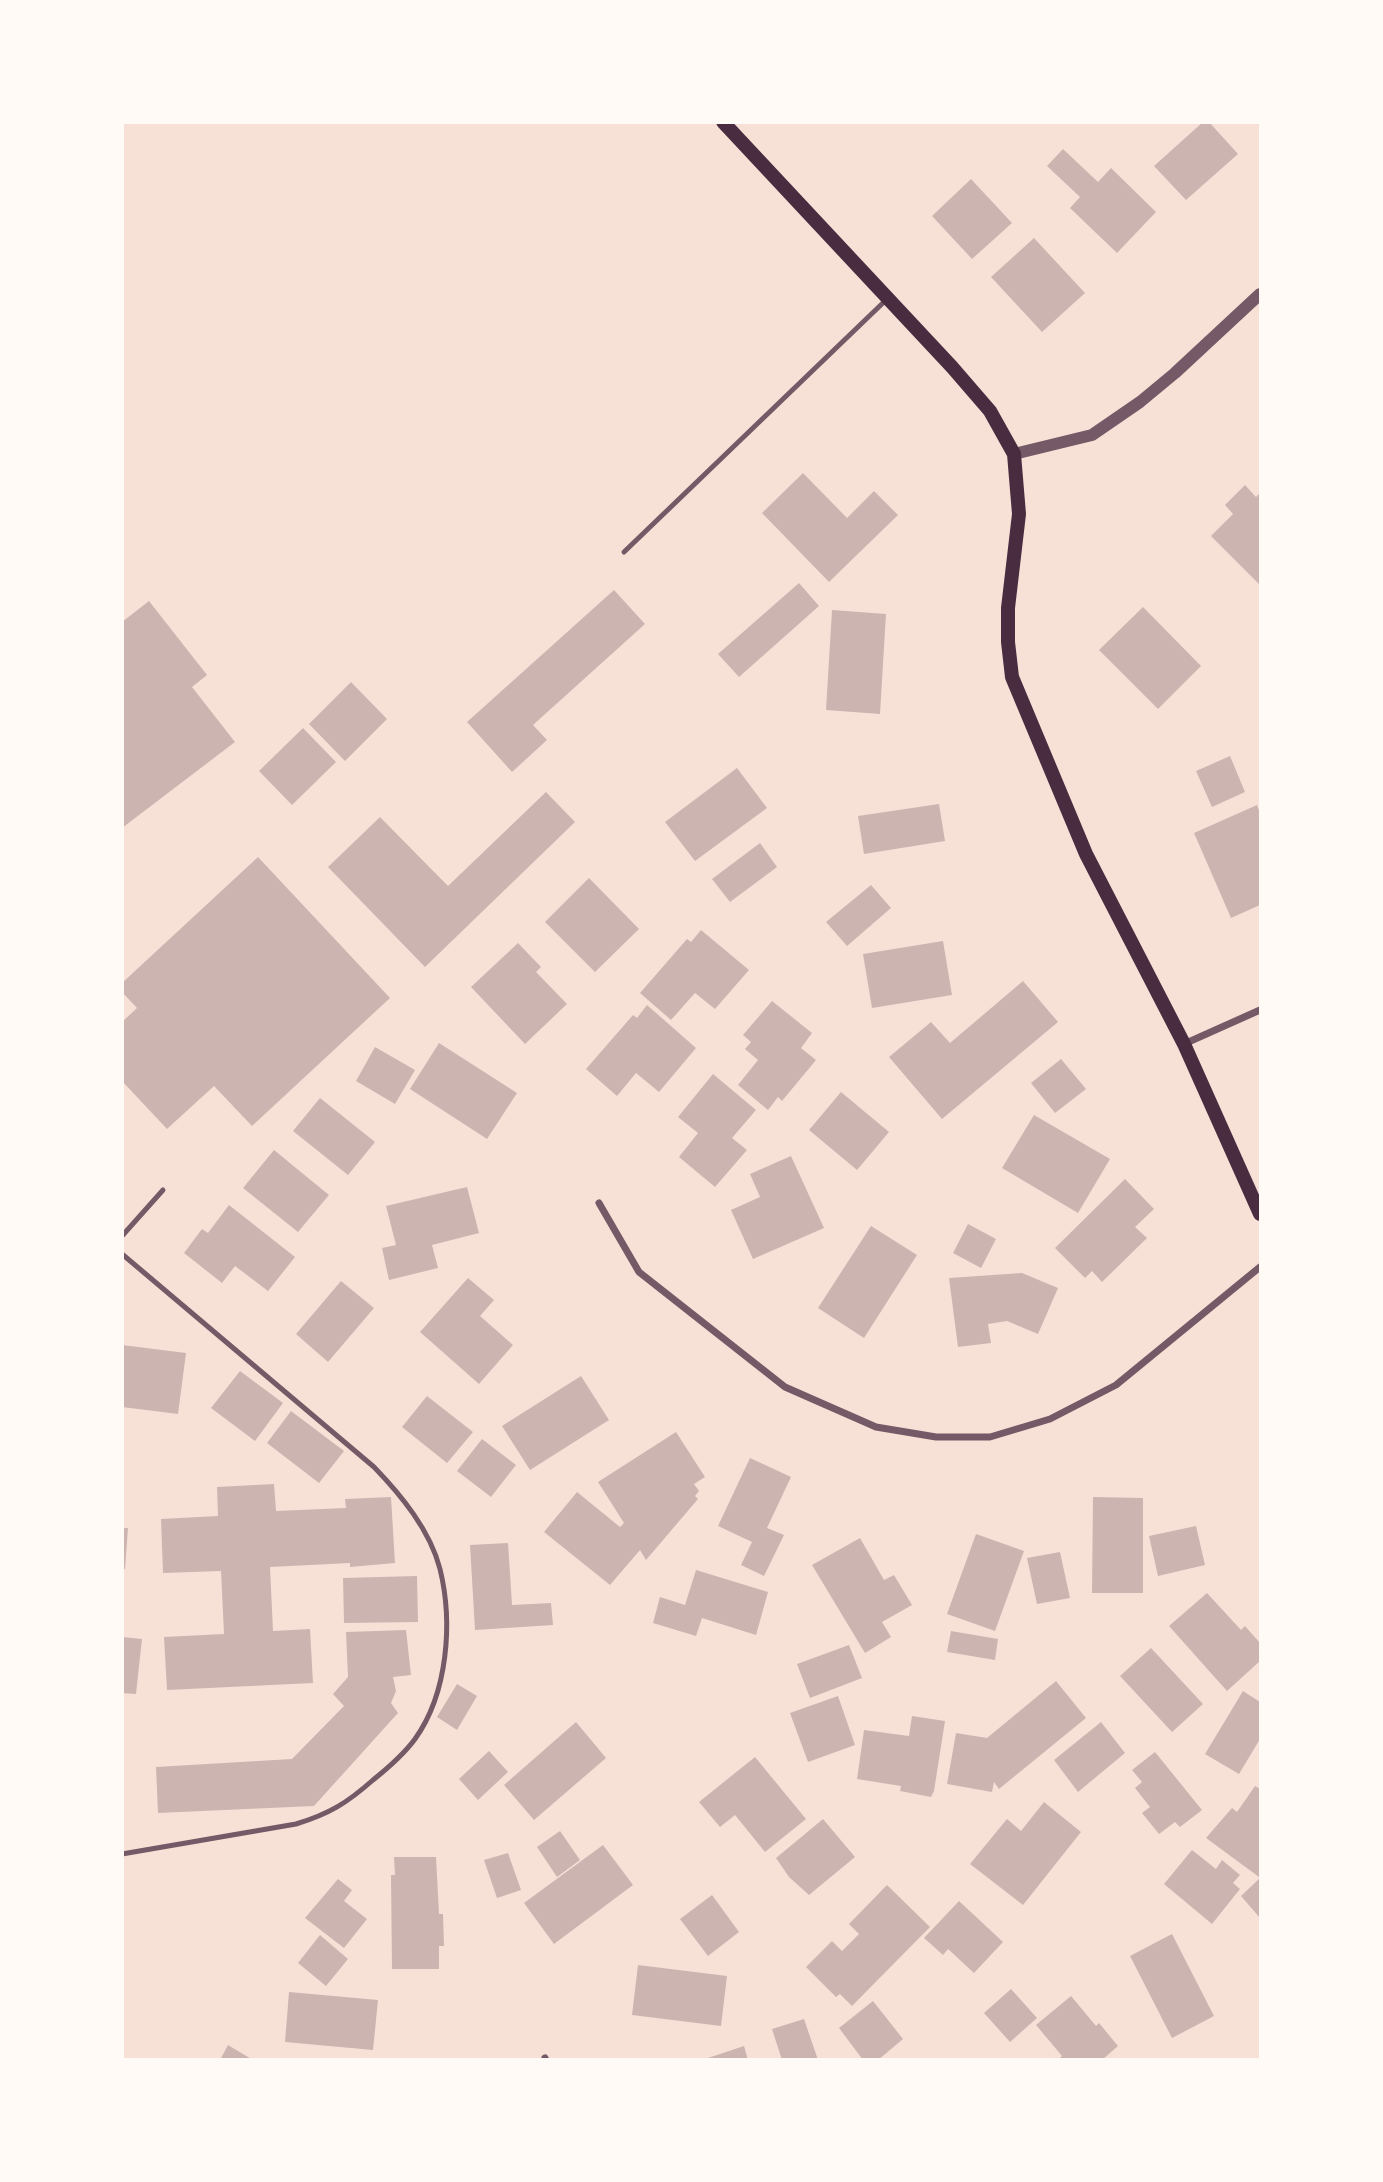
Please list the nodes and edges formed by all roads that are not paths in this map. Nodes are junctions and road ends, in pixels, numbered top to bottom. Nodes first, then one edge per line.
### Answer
1 (723, 122) edge
2 (1261, 294) edge
3 (888, 298) junction
4 (1014, 454) junction
5 (624, 552) dead end
6 (1261, 1010) edge
7 (1184, 1044) junction
8 (163, 1190) dead end
9 (599, 1203) dead end
10 (1261, 1214) edge
11 (122, 1236) edge
12 (122, 1254) edge
13 (1261, 1267) edge
14 (122, 1854) edge

1 - 3 main road
2 - 4 street
3 - 4 main road
3 - 5 lane
4 - 7 main road
6 - 7 street
7 - 10 main road
8 - 11 lane
9 - 13 street
12 - 14 lane

